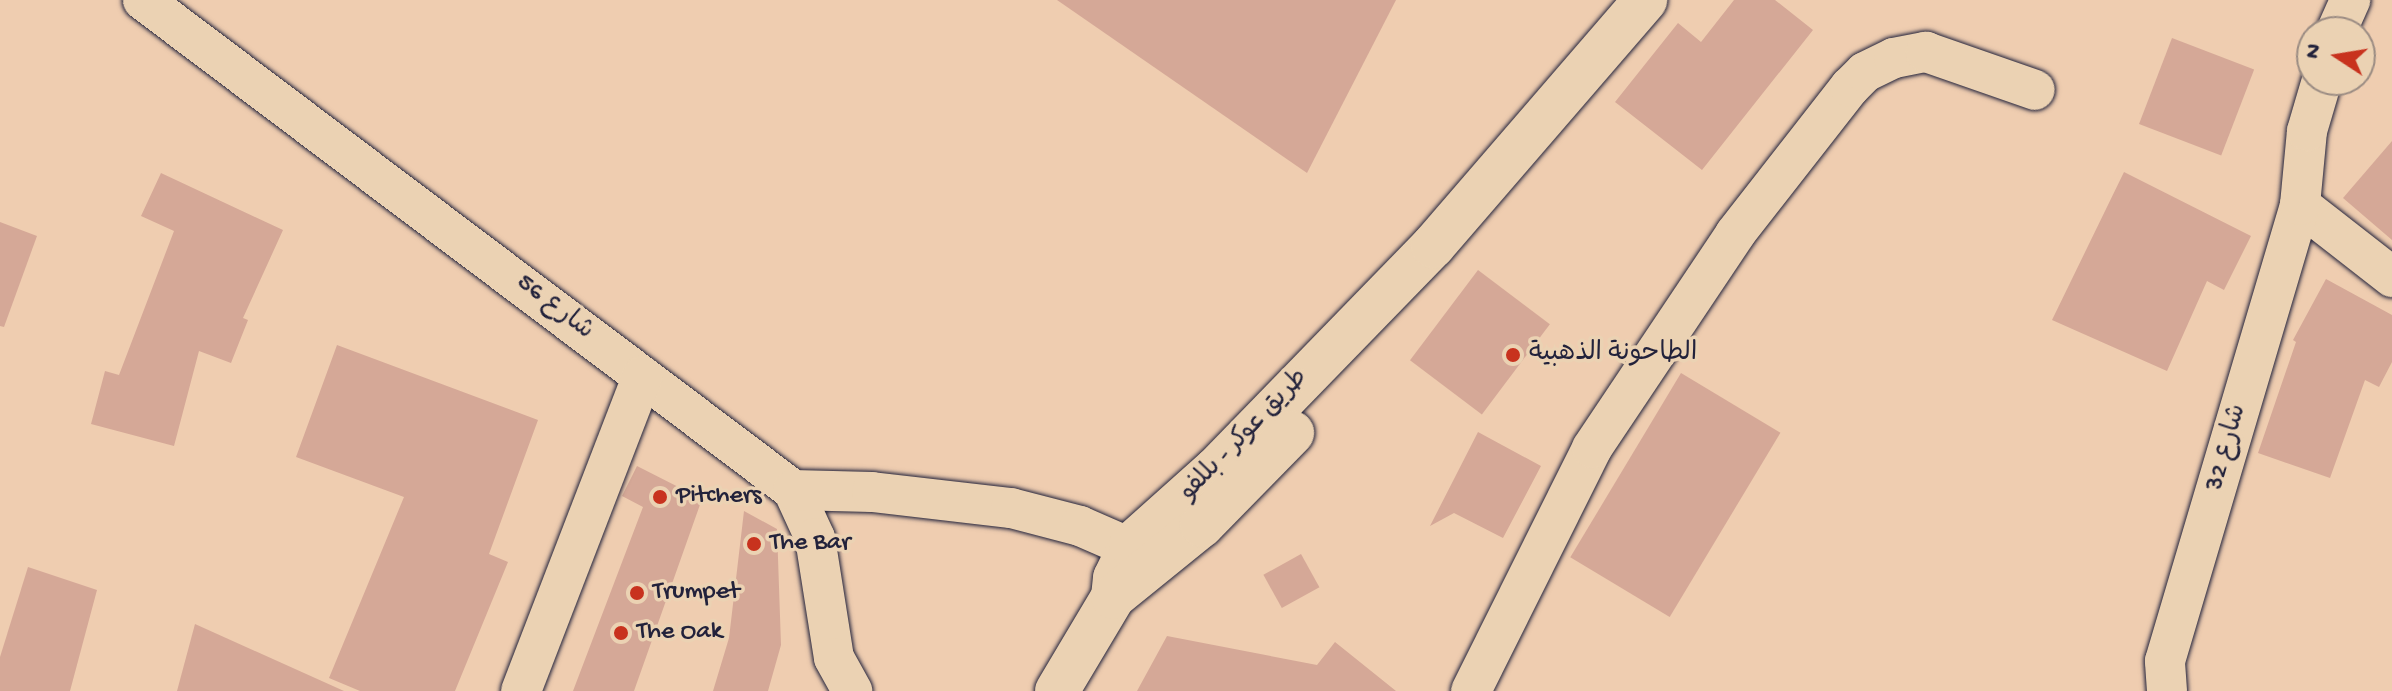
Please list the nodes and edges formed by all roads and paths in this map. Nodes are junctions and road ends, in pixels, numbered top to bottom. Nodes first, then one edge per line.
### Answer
1 (143, 0) edge
2 (1645, 0) edge
3 (2035, 90) dead end
4 (2317, 96) edge
5 (2300, 205) junction
6 (2392, 277) edge
7 (642, 377) junction
8 (793, 490) junction
9 (1145, 552) junction
10 (521, 691) edge
11 (852, 691) edge
12 (1057, 691) edge
13 (1471, 691) edge
14 (2167, 691) edge

1 - 7 street, شارع 56
2 - 9 street, طريق عوكر - بللفو
3 - 13 street
4 - 5 street, شارع 32
5 - 6 street
5 - 14 street, شارع 32
7 - 8 street, شارع 56
7 - 10 street
8 - 9 street
8 - 11 street, شارع 56
9 - 12 street, طريق عوكر - بللفو

